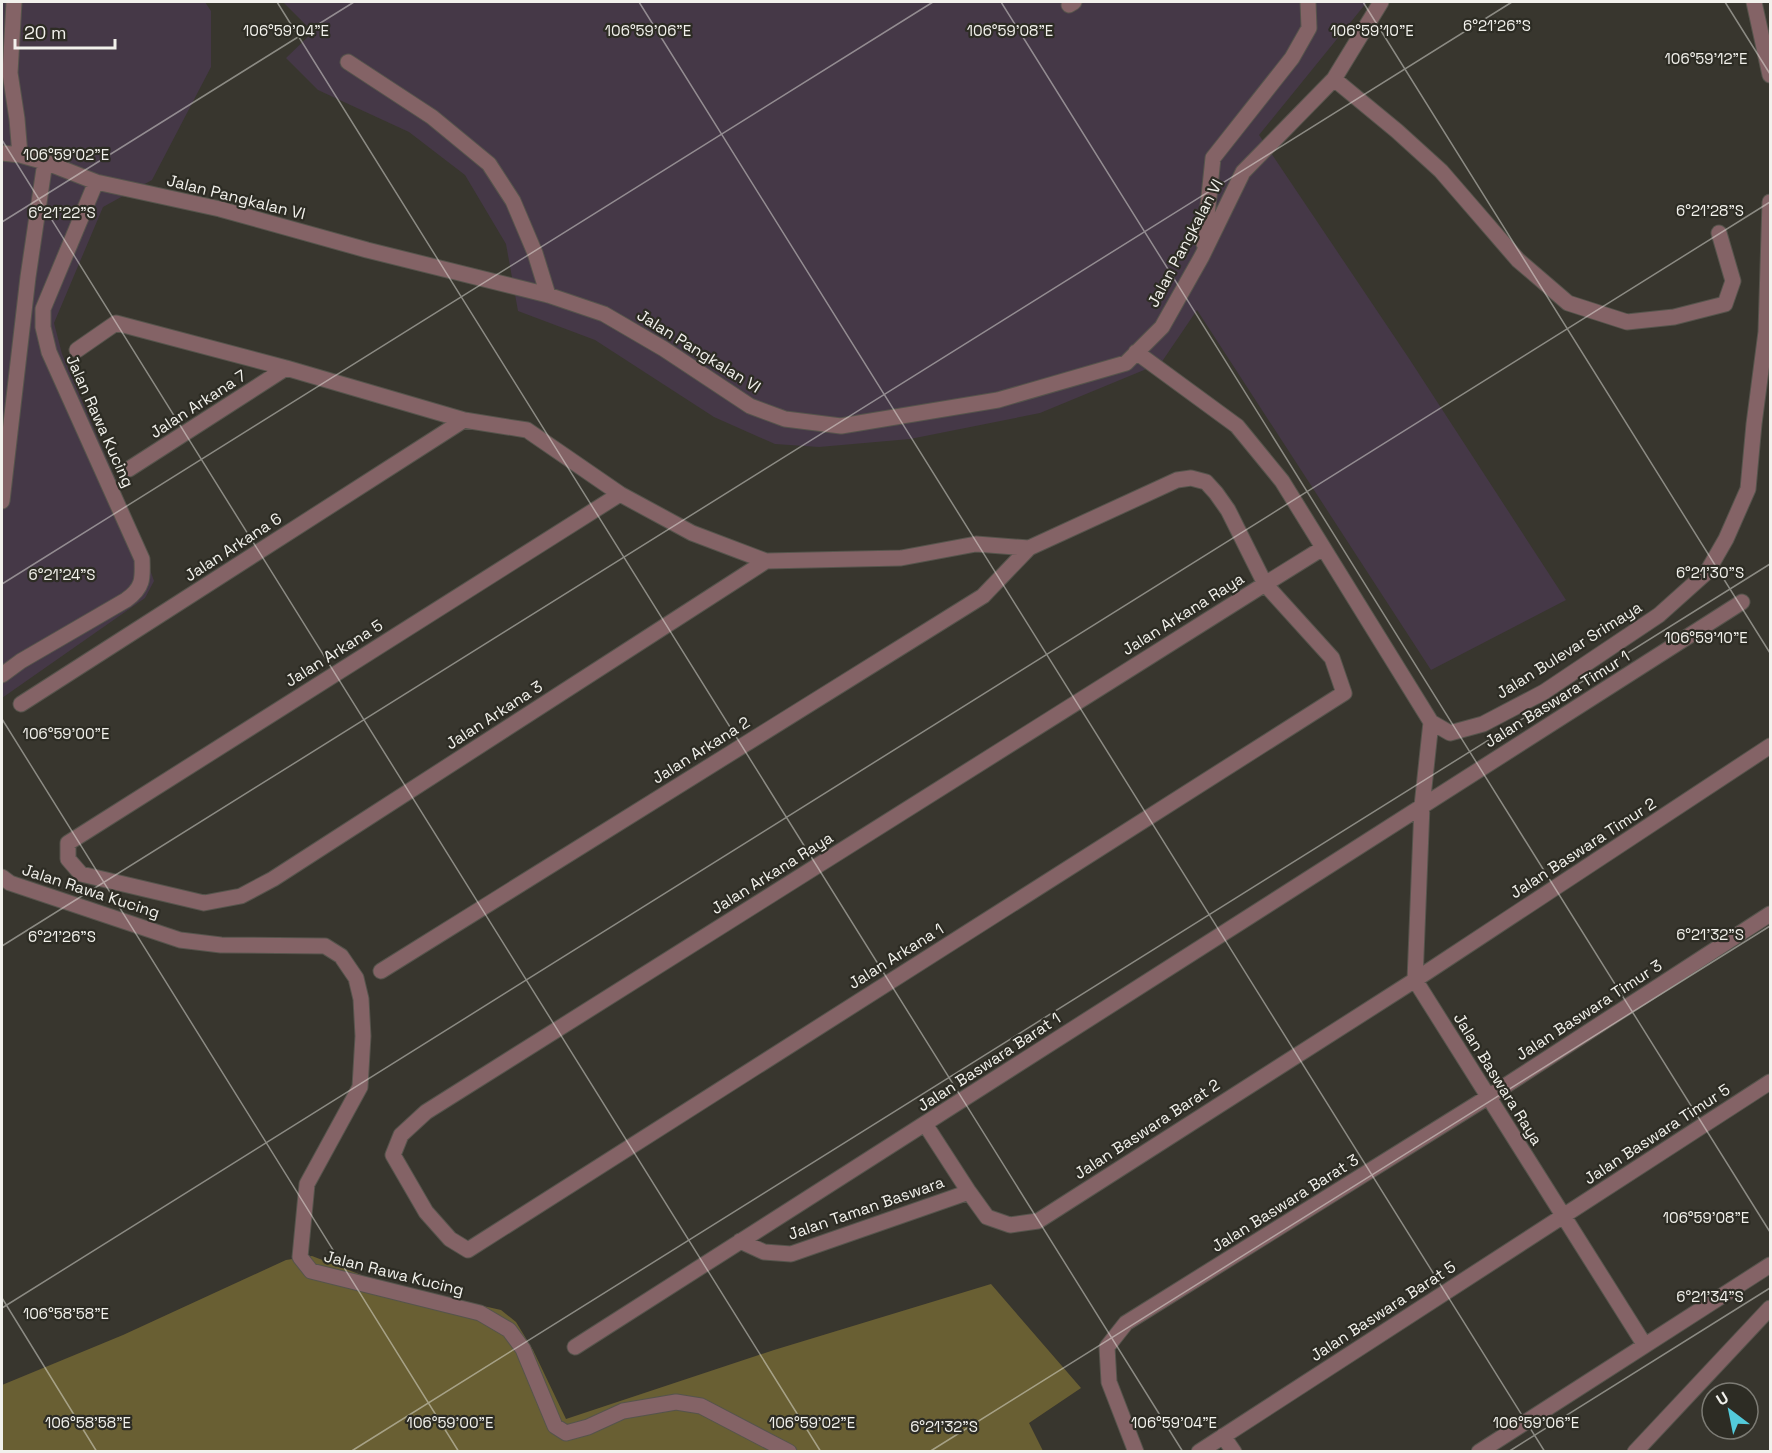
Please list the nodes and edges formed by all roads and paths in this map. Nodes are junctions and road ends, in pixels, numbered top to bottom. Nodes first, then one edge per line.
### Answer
1 (14, 2) edge
2 (1308, 2) edge
3 (1381, 2) edge
4 (1754, 2) edge
5 (348, 62) dead end
6 (6, 72) edge
7 (1770, 75) edge
8 (1334, 79) junction
9 (2, 153) edge
10 (20, 155) junction
11 (45, 162) junction
12 (96, 182) junction
13 (1770, 202) edge
14 (1719, 233) dead end
15 (1202, 256) junction
16 (548, 295) junction
17 (77, 350) dead end
18 (1136, 352) junction
19 (286, 368) junction
20 (464, 420) junction
21 (129, 470) dead end
22 (620, 494) junction
23 (2, 501) edge
24 (1029, 548) junction
25 (1323, 548) junction
26 (766, 561) junction
27 (1265, 584) junction
28 (1743, 602) dead end
29 (2, 675) edge
30 (21, 704) dead end
31 (1431, 722) junction
32 (1770, 746) edge
33 (1422, 806) junction
34 (68, 843) joint
35 (2, 877) edge
36 (1770, 914) edge
37 (381, 971) dead end
38 (1415, 980) junction
39 (1770, 1082) edge
40 (1488, 1097) junction
41 (925, 1124) junction
42 (969, 1192) junction
43 (1562, 1216) junction
44 (740, 1241) junction
45 (468, 1250) joint
46 (1770, 1265) edge
47 (1770, 1308) edge
48 (1644, 1344) junction
49 (576, 1347) dead end
50 (1223, 1436) junction
51 (789, 1452) edge
52 (1136, 1452) edge
53 (1199, 1452) edge
54 (1234, 1452) edge
55 (1479, 1452) edge
56 (1635, 1452) edge

1 - 6 street
2 - 15 street
3 - 8 street, Jalan Pangkalan VI
4 - 7 street
5 - 16 street
6 - 10 street
8 - 14 street
8 - 15 street, Jalan Pangkalan VI
9 - 10 street, Jalan Pangkalan VI
10 - 11 street, Jalan Pangkalan VI
11 - 12 street, Jalan Pangkalan VI
11 - 23 street
12 - 16 street, Jalan Pangkalan VI
12 - 29 street, Jalan Rawa Kucing
13 - 31 street, Jalan Bulevar Srimaya
15 - 18 street, Jalan Pangkalan VI
16 - 18 street, Jalan Pangkalan VI
17 - 19 street
18 - 25 street
19 - 20 street
19 - 21 street, Jalan Arkana 7
20 - 22 street
20 - 30 street, Jalan Arkana 6
22 - 26 street
22 - 34 street, Jalan Arkana 5
24 - 26 street
24 - 27 street
24 - 37 street, Jalan Arkana 2
25 - 27 street, Jalan Arkana Raya
25 - 31 street
26 - 34 street, Jalan Arkana 3
27 - 45 street, Jalan Arkana Raya
27 - 45 street, Jalan Arkana 1
28 - 33 street, Jalan Baswara Timur 1
31 - 33 street
32 - 38 street, Jalan Baswara Timur 2
33 - 38 street
33 - 41 street, Jalan Baswara Barat 1
35 - 51 street, Jalan Rawa Kucing
36 - 40 street, Jalan Baswara Timur 3
38 - 40 street, Jalan Baswara Raya
38 - 42 street, Jalan Baswara Barat 2
39 - 43 street, Jalan Baswara Timur 5
40 - 43 street, Jalan Baswara Raya
40 - 52 street, Jalan Baswara Barat 3
41 - 42 street, Jalan Baswara Barat 2
41 - 44 street, Jalan Baswara Barat 1
42 - 44 street, Jalan Taman Baswara
43 - 48 street, Jalan Baswara Raya
43 - 50 street, Jalan Baswara Barat 5
44 - 49 street, Jalan Baswara Barat 1
46 - 48 street
47 - 56 street
48 - 55 street
50 - 53 street, Jalan Baswara Barat 5
50 - 54 street

